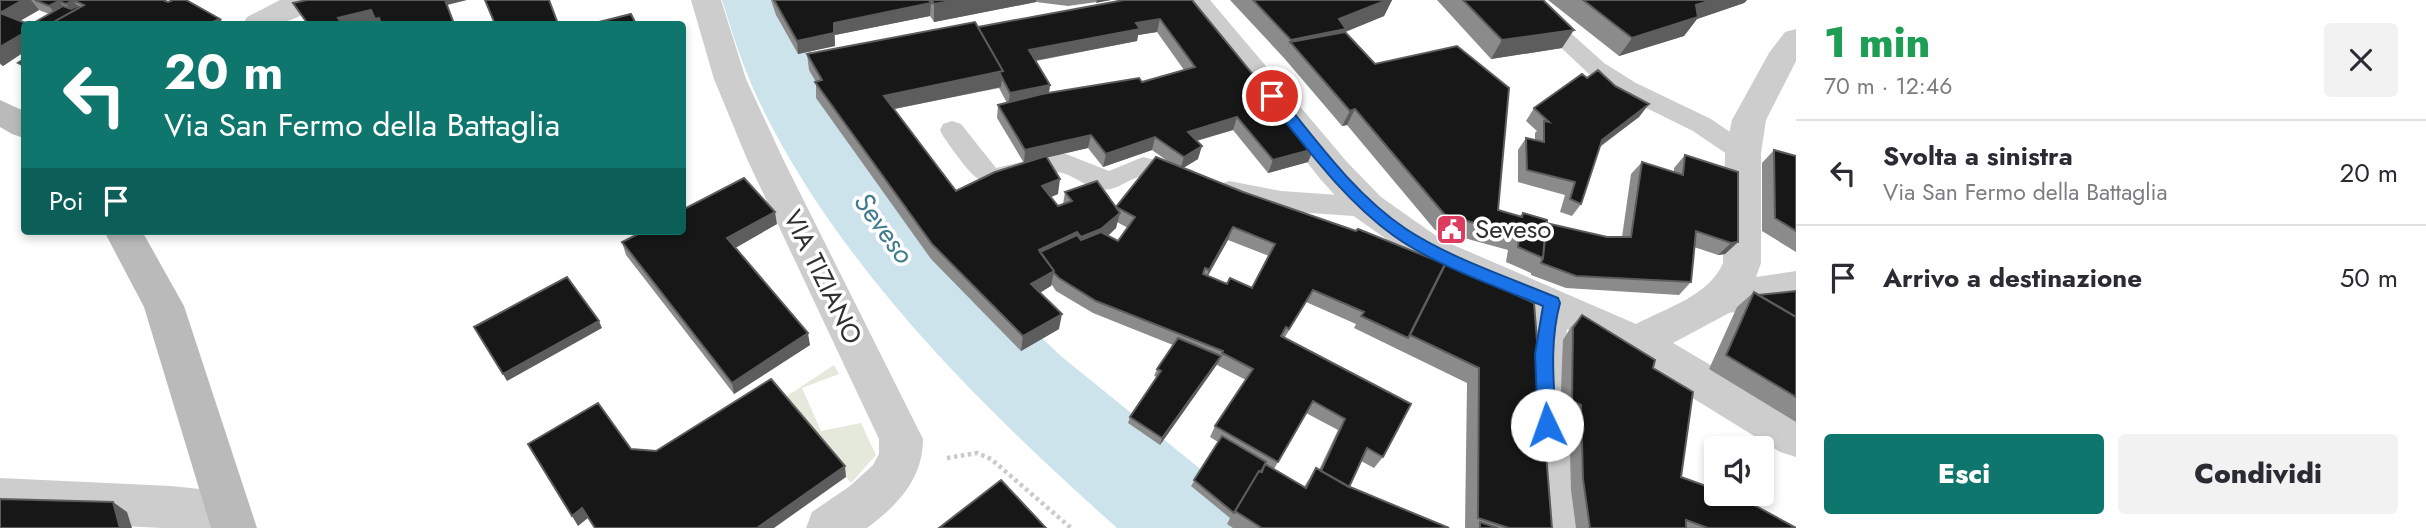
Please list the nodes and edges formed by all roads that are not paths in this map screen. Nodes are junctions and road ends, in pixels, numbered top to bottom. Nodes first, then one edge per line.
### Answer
1 (303, 0) edge
2 (706, 0) edge
3 (1194, 0) edge
4 (1521, 0) edge
5 (264, 21) edge
6 (1796, 39) edge
7 (0, 111) edge
8 (21, 124) edge
9 (952, 130) dead end
10 (1742, 153) junction
11 (1368, 207) junction
12 (125, 235) edge
13 (1796, 287) edge
14 (1721, 298) junction
15 (1552, 303) junction
16 (1637, 343) junction
17 (1796, 438) edge
18 (0, 499) edge
19 (222, 523) edge
20 (829, 528) edge
21 (1559, 528) edge

1 - 5 street
2 - 20 street, VIA TIZIANO
3 - 11 street
4 - 10 lane
6 - 10 street
7 - 8 main road
9 - 11 lane
10 - 14 street
11 - 15 street
12 - 19 main road
13 - 14 street
14 - 16 street
15 - 16 street
15 - 21 street
16 - 17 street
18 - 19 street

